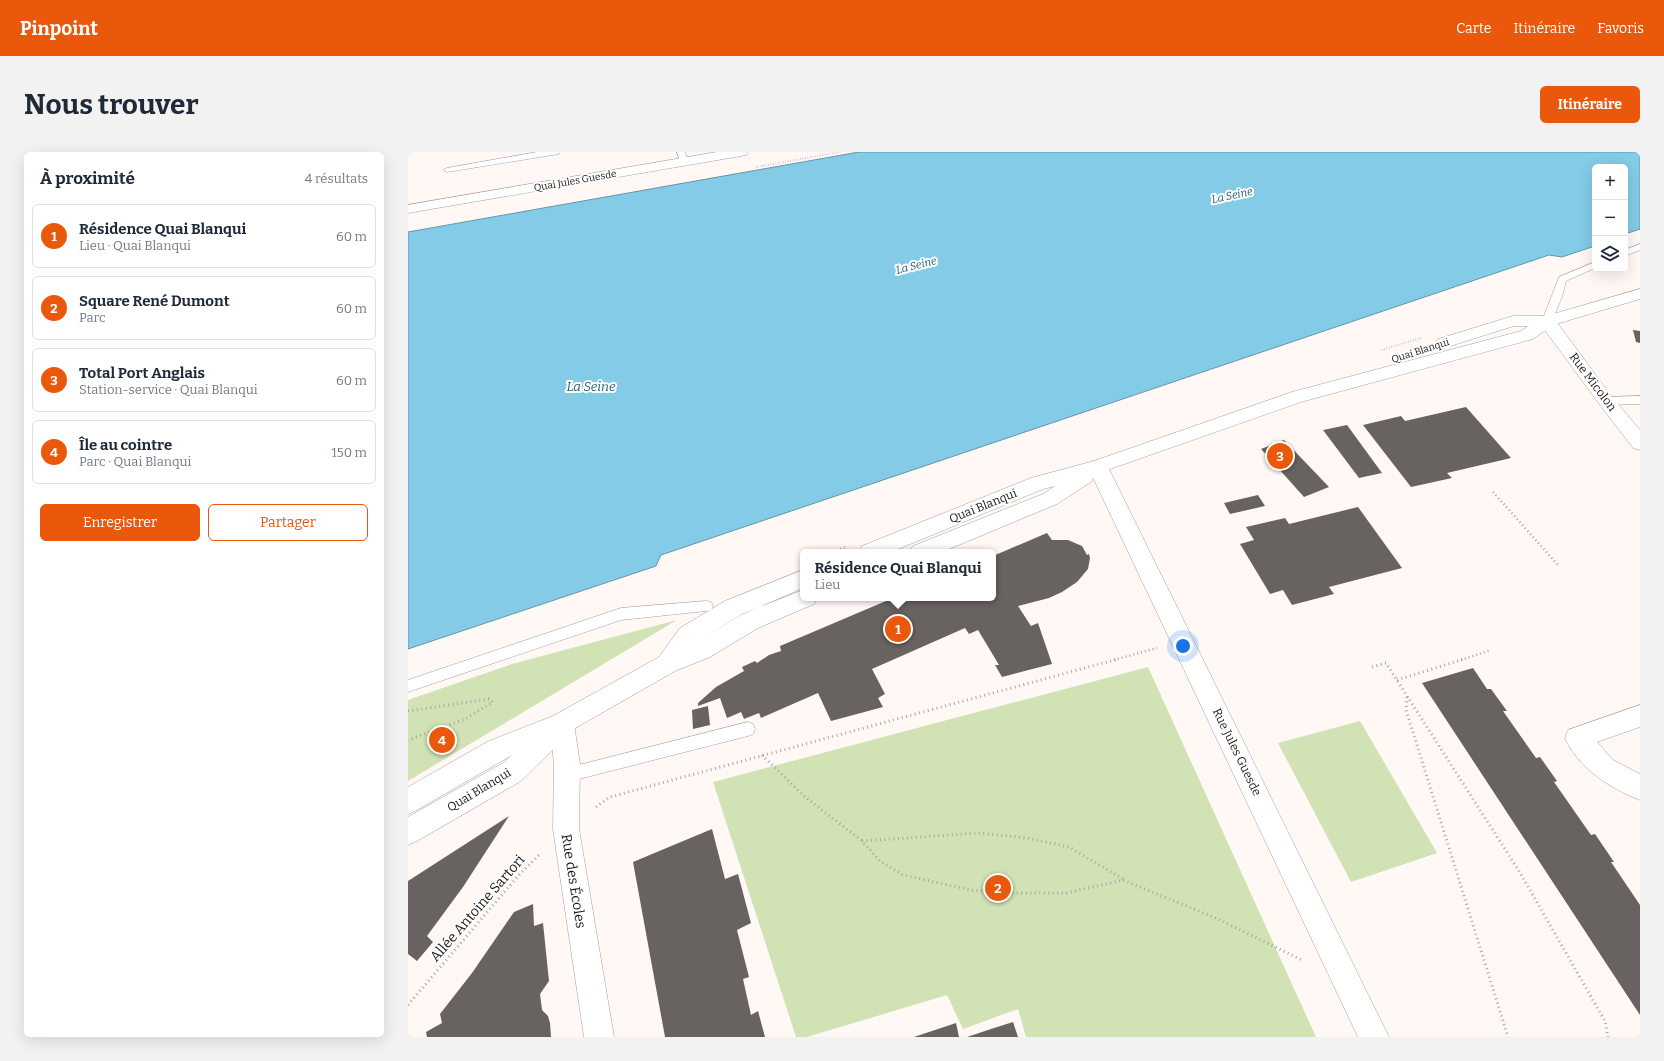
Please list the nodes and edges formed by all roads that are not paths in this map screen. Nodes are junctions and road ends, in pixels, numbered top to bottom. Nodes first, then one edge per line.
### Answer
1 (556, 152) edge
2 (741, 152) edge
3 (541, 153) edge
4 (682, 157) edge
5 (447, 170) dead end
6 (408, 209) edge
7 (1640, 247) edge
8 (1628, 252) edge
9 (1592, 266) edge
10 (1640, 283) edge
11 (1640, 294) edge
12 (1603, 304) junction
13 (1547, 321) junction
14 (1640, 400) edge
15 (1606, 401) junction
16 (1640, 443) edge
17 (1098, 466) junction
18 (876, 549) edge
19 (927, 549) edge
20 (800, 580) edge
21 (800, 600) edge
22 (706, 606) dead end
23 (666, 664) junction
24 (408, 686) edge
25 (1640, 716) edge
26 (562, 724) junction
27 (748, 729) dead end
28 (567, 775) junction
29 (1640, 788) edge
30 (408, 801) edge
31 (408, 832) edge
32 (599, 1037) edge
33 (1374, 1037) edge

1 - 3 lane
2 - 4 main road, Quai Jules Guesde
3 - 5 lane
4 - 6 main road, Quai Jules Guesde
7 - 8 lane
9 - 13 lane
10 - 12 main road, Quai Blanqui
11 - 12 main road, Quai Blanqui
12 - 13 main road, Quai Blanqui
13 - 15 main road, Rue Micolon
13 - 17 main road, Quai Blanqui
14 - 15 lane
15 - 16 main road, Rue Micolon
17 - 18 main road, Quai Blanqui
17 - 19 main road, Quai Blanqui
17 - 33 main road, Rue Jules Guesde
20 - 23 main road, Quai Blanqui
21 - 23 main road, Quai Blanqui
22 - 24 lane
23 - 26 main road, Quai Blanqui
25 - 29 main road
26 - 28 main road, Rue des Écoles
26 - 30 main road, Quai Blanqui
26 - 31 main road, Quai Blanqui
27 - 28 lane
28 - 32 main road, Rue des Écoles

